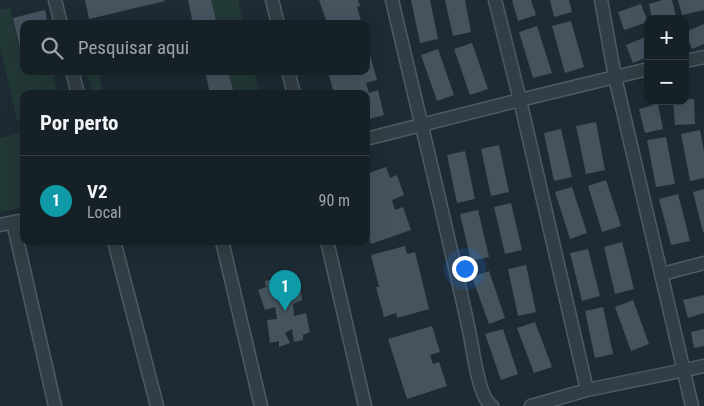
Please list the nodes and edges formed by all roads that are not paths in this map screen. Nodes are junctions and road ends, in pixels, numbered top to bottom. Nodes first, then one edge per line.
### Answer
1 (55, 0) edge
2 (272, 0) edge
3 (392, 0) edge
4 (495, 0) edge
5 (601, 0) edge
6 (59, 20) edge
7 (277, 20) edge
8 (704, 58) edge
9 (689, 60) edge
10 (644, 70) edge
11 (73, 75) edge
12 (289, 75) edge
13 (615, 77) junction
14 (77, 90) edge
15 (293, 90) edge
16 (520, 100) junction
17 (421, 126) junction
18 (370, 138) edge
19 (18, 221) edge
20 (0, 225) edge
21 (23, 245) edge
22 (115, 245) edge
23 (223, 245) edge
24 (328, 245) edge
25 (704, 263) edge
26 (662, 274) junction
27 (704, 366) edge
28 (684, 371) junction
29 (587, 390) junction
30 (55, 406) edge
31 (157, 406) edge
32 (261, 406) edge
33 (365, 406) edge
34 (492, 406) edge
35 (531, 406) edge
36 (692, 406) edge

1 - 6 street
2 - 7 street
3 - 17 street
4 - 16 street
5 - 13 street
8 - 9 street
10 - 13 street
11 - 14 street
12 - 15 street
13 - 16 street
13 - 26 street
16 - 17 street
16 - 29 street
17 - 18 street
17 - 34 street
19 - 20 street
21 - 30 street
22 - 31 street
23 - 32 street
24 - 33 street
25 - 26 street
26 - 28 street
27 - 28 street
28 - 29 street
28 - 36 street
29 - 35 street

